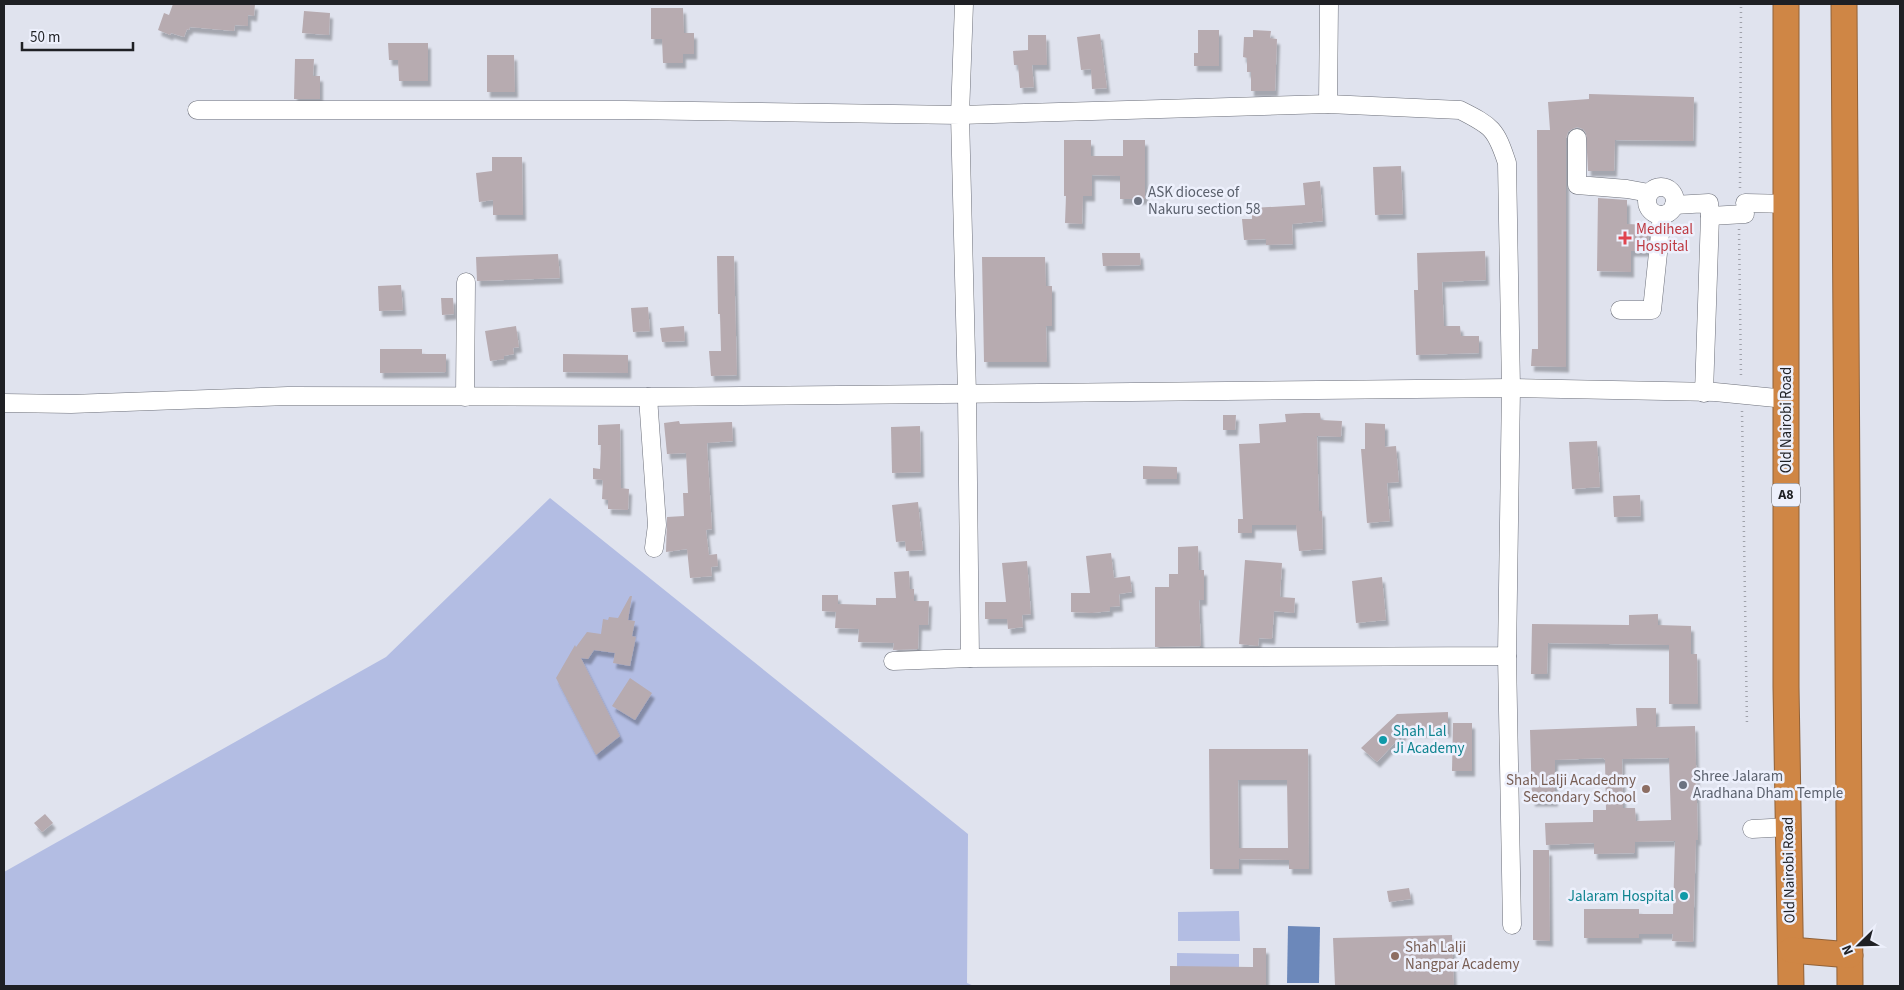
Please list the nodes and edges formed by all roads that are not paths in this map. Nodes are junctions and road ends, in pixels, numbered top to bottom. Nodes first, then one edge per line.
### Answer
1 (964, 4) edge
2 (1328, 4) edge
3 (1786, 4) edge
4 (1844, 4) edge
5 (1328, 104) junction
6 (197, 110) dead end
7 (960, 115) junction
8 (1577, 138) dead end
9 (1649, 193) junction
10 (1786, 204) junction
11 (1668, 210) junction
12 (1710, 216) junction
13 (466, 282) dead end
14 (1620, 310) dead end
15 (1512, 388) junction
16 (1704, 393) junction
17 (967, 395) junction
18 (465, 396) junction
19 (648, 397) junction
20 (1786, 398) junction
21 (4, 403) edge
22 (654, 548) dead end
23 (1507, 656) junction
24 (970, 658) junction
25 (893, 661) dead end
26 (1788, 827) junction
27 (1752, 829) dead end
28 (1512, 925) dead end
29 (1791, 950) junction
30 (1850, 955) junction
31 (1791, 986) edge
32 (1850, 986) edge

1 - 7 street
2 - 5 street
3 - 10 highway, Old Nairobi Road / A8
4 - 30 highway
5 - 7 street
5 - 15 street
6 - 7 street
7 - 17 street
8 - 9 street
9 - 11 street
9 - 11 street
10 - 12 street
10 - 20 highway, Old Nairobi Road / A8
11 - 12 street
11 - 14 street
12 - 16 street
13 - 18 street
15 - 16 street
15 - 17 street
15 - 23 street
16 - 20 street
17 - 19 street
17 - 24 street
18 - 19 street
18 - 21 street
19 - 22 street
20 - 26 highway, Old Nairobi Road / A8
23 - 24 street
23 - 28 street
24 - 25 street
26 - 27 street
26 - 29 highway, Old Nairobi Road / A8
29 - 30 highway
29 - 31 highway, Old Nairobi Road / A8
30 - 32 highway

